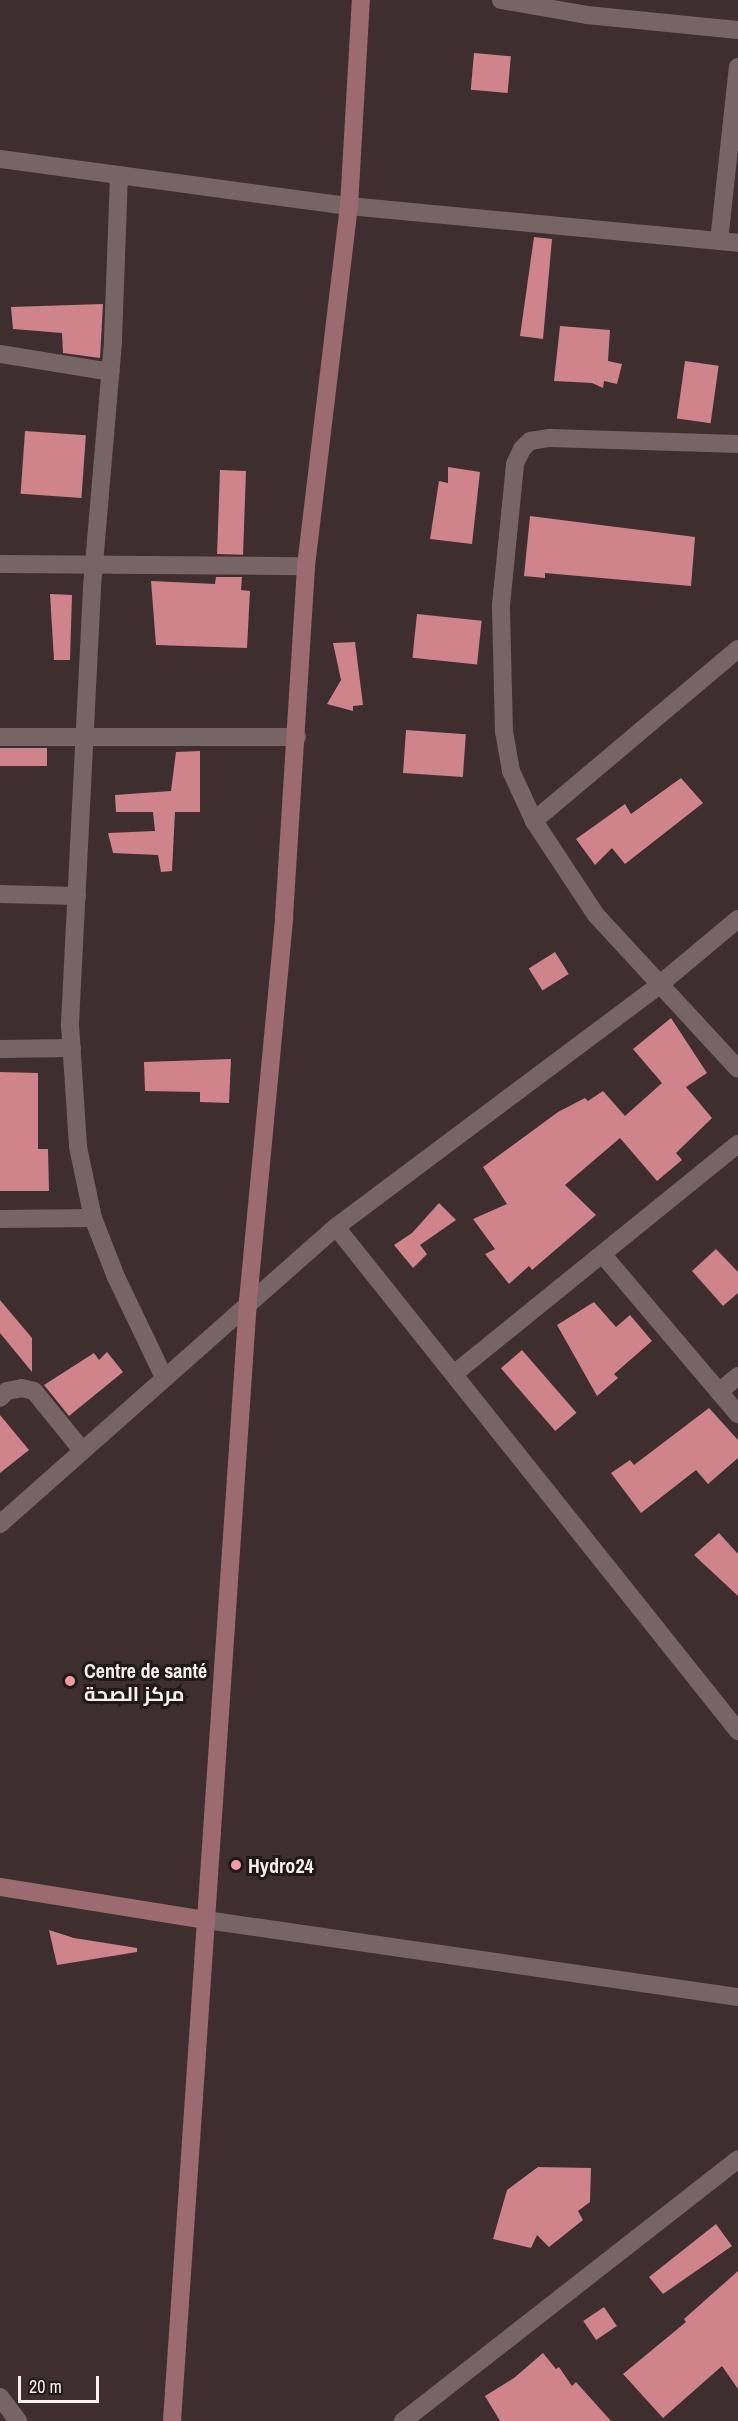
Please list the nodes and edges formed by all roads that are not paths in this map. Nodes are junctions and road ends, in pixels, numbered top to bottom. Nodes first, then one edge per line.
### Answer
1 (361, 0) edge
2 (501, 0) edge
3 (587, 8) edge
4 (738, 30) edge
5 (738, 68) edge
6 (0, 159) edge
7 (119, 175) junction
8 (349, 206) junction
9 (719, 241) junction
10 (738, 243) edge
11 (0, 354) edge
12 (111, 372) junction
13 (738, 444) edge
14 (94, 563) junction
15 (0, 564) edge
16 (306, 566) junction
17 (738, 649) edge
18 (0, 737) edge
19 (86, 737) junction
20 (297, 737) junction
21 (534, 821) junction
22 (0, 894) edge
23 (77, 896) junction
24 (738, 919) edge
25 (659, 985) junction
26 (72, 1048) junction
27 (0, 1049) edge
28 (738, 1069) edge
29 (738, 1144) edge
30 (93, 1218) junction
31 (9, 1219) edge
32 (336, 1227) junction
33 (0, 1235) edge
34 (603, 1255) junction
35 (248, 1301) junction
36 (455, 1373) junction
37 (738, 1376) edge
38 (164, 1377) junction
39 (719, 1392) junction
40 (0, 1398) edge
41 (738, 1414) edge
42 (82, 1450) junction
43 (0, 1524) edge
44 (738, 1731) edge
45 (0, 1887) edge
46 (206, 1920) junction
47 (738, 1997) edge
48 (738, 2159) edge
49 (0, 2397) edge
50 (18, 2421) edge
51 (172, 2421) edge
52 (403, 2421) edge

1 - 8 street
2 - 3 street
3 - 4 street
5 - 9 street
6 - 7 street
7 - 8 street
7 - 12 street
8 - 9 street
8 - 16 street
9 - 10 street
11 - 12 street
12 - 14 street
13 - 21 street
14 - 15 street
14 - 16 street
14 - 19 street
16 - 20 street
17 - 21 street
18 - 19 street
19 - 20 street
19 - 23 street
20 - 35 street
21 - 25 street
22 - 23 street
23 - 26 street
24 - 25 street
25 - 28 street
25 - 32 street
26 - 27 street
26 - 30 street
29 - 34 street
30 - 31 street
30 - 38 street
31 - 33 street
32 - 35 street
32 - 36 street
34 - 36 street
34 - 39 street
35 - 38 street
35 - 46 street
36 - 44 street
37 - 39 street
38 - 42 street
39 - 41 street
40 - 42 street
42 - 43 street
45 - 46 street
46 - 47 street
46 - 51 street
48 - 52 street
49 - 50 street

